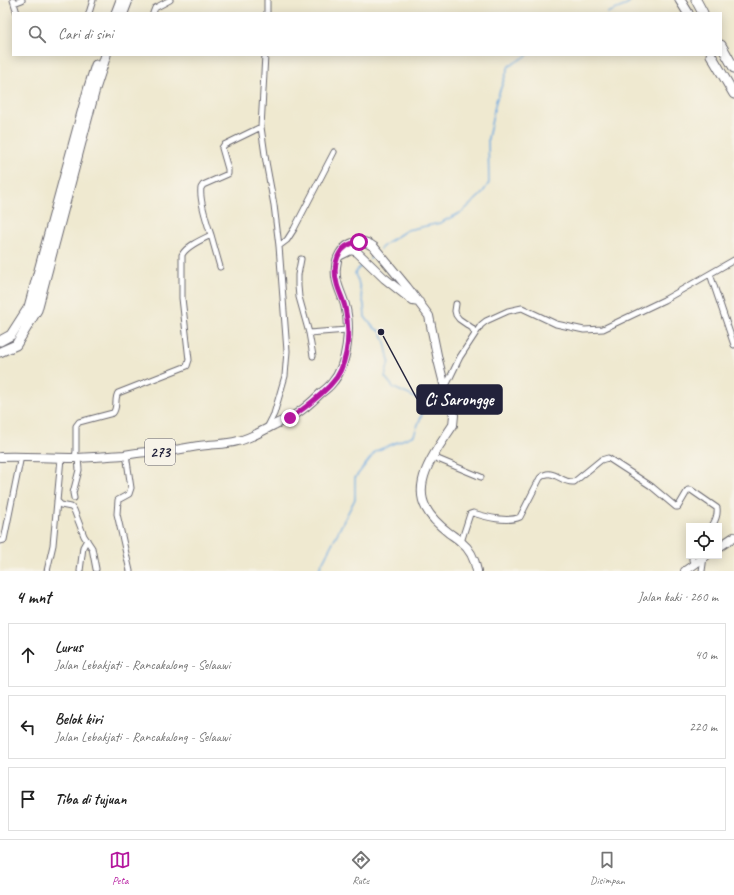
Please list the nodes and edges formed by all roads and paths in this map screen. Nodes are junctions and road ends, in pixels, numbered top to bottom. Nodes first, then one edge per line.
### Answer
1 (22, 0) edge
2 (93, 0) edge
3 (121, 0) edge
4 (128, 0) edge
5 (170, 0) edge
6 (267, 0) edge
7 (680, 0) edge
8 (696, 0) edge
9 (13, 1) edge
10 (17, 12) edge
11 (89, 12) edge
12 (116, 12) edge
13 (123, 12) edge
14 (153, 12) edge
15 (267, 12) edge
16 (687, 12) edge
17 (703, 12) edge
18 (722, 47) edge
19 (100, 56) edge
20 (106, 56) edge
21 (265, 56) edge
22 (712, 56) edge
23 (734, 68) edge
24 (734, 94) edge
25 (261, 127) junction
26 (334, 152) dead end
27 (211, 234) junction
28 (279, 246) junction
29 (337, 257) junction
30 (301, 259) dead end
31 (734, 260) edge
32 (220, 267) dead end
33 (710, 274) junction
34 (419, 303) junction
35 (456, 304) dead end
36 (348, 330) junction
37 (309, 333) junction
38 (475, 334) junction
39 (0, 341) edge
40 (734, 345) edge
41 (0, 352) edge
42 (313, 356) dead end
43 (445, 388) junction
44 (267, 429) junction
45 (126, 454) junction
46 (21, 456) junction
47 (0, 457) edge
48 (433, 457) junction
49 (62, 458) junction
50 (76, 458) junction
51 (481, 478) dead end
52 (74, 498) dead end
53 (57, 501) junction
54 (714, 523) edge
55 (734, 537) edge
56 (87, 540) junction
57 (0, 541) edge
58 (461, 542) junction
59 (722, 545) edge
60 (694, 559) edge
61 (705, 559) edge
62 (96, 569) dead end
63 (47, 571) edge
64 (80, 571) edge
65 (130, 571) edge
66 (477, 571) edge
67 (685, 571) edge
68 (702, 571) edge

1 - 9 street
2 - 11 street
3 - 12 highway
4 - 13 highway
5 - 14 street
6 - 15 street
7 - 16 highway
8 - 17 highway
9 - 10 street
18 - 23 highway
19 - 39 highway
20 - 41 highway
21 - 25 street
22 - 24 highway
25 - 27 street
25 - 28 street
26 - 28 street
27 - 32 street
27 - 50 street
28 - 44 street
29 - 34 main road
29 - 34 main road
29 - 36 main road, 273
30 - 37 street
31 - 33 street
33 - 38 street
33 - 40 street
34 - 43 main road
35 - 38 street
36 - 37 street
36 - 44 main road, 273
37 - 42 street
38 - 43 street
43 - 48 main road
44 - 45 main road, 273
45 - 50 main road, 273
45 - 65 street
46 - 47 main road, 273
46 - 49 main road, 273
46 - 57 street
48 - 51 street
48 - 58 main road
49 - 50 main road, 273
49 - 53 street
50 - 52 street
53 - 56 street
53 - 63 street
54 - 58 street
55 - 59 main road
56 - 62 street
56 - 64 street
58 - 66 main road
60 - 67 main road
61 - 68 street

